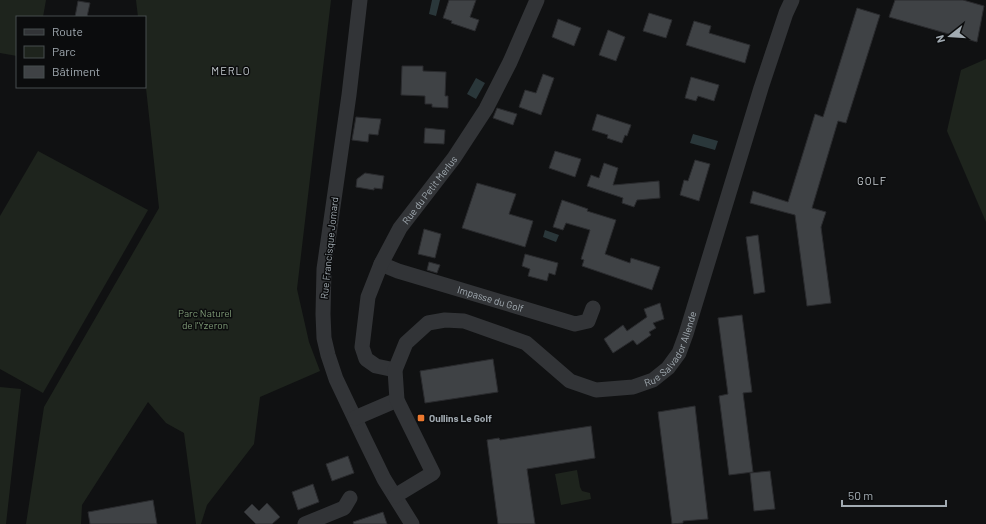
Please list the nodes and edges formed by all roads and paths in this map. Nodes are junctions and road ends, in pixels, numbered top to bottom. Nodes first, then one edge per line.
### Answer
1 (360, 0) edge
2 (537, 0) edge
3 (792, 0) edge
4 (381, 264) junction
5 (593, 308) dead end
6 (395, 370) junction
7 (397, 400) junction
8 (355, 418) junction
9 (395, 496) junction
10 (350, 498) dead end
11 (305, 524) edge
12 (412, 524) edge

1 - 8 street, Rue Francisque Jomard
2 - 4 street, Rue du Petit Merlus
3 - 6 street, Rue Salvador Allende
4 - 5 street, Impasse du Golf
4 - 6 street, Rue du Petit Merlus
6 - 7 street, Rue Salvador Allende
7 - 8 street
7 - 9 street, Rue Salvador Allende
8 - 9 street, Rue Francisque Jomard
9 - 12 street, Rue Francisque Jomard
10 - 11 street

